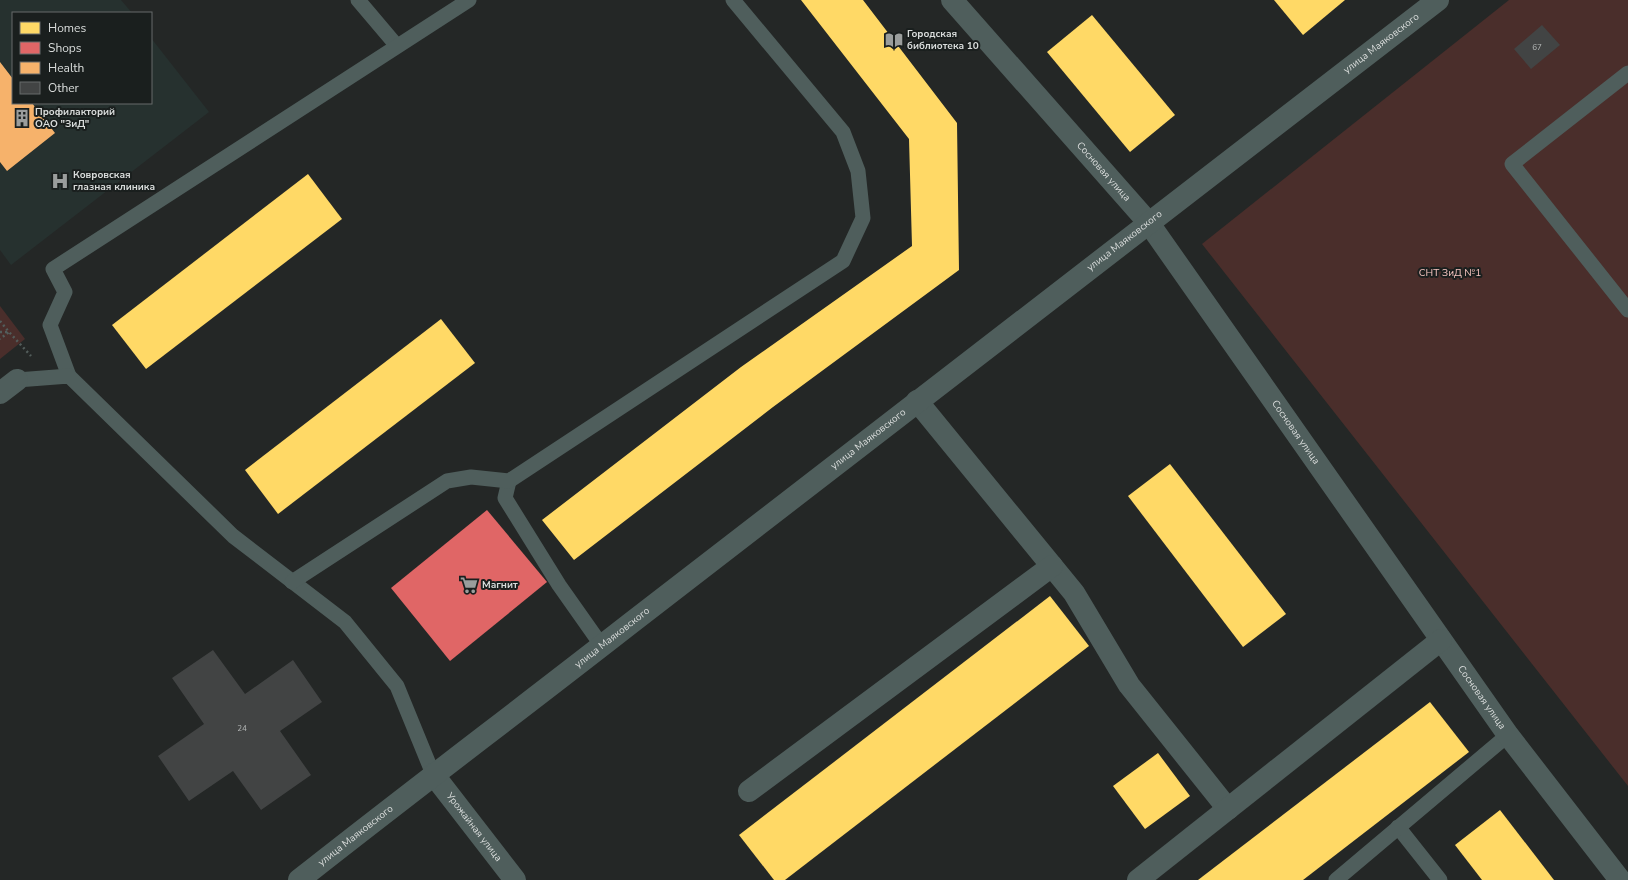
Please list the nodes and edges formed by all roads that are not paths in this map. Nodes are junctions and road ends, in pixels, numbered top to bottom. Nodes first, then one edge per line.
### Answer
1 (358, 0) edge
2 (468, 0) edge
3 (734, 0) edge
4 (952, 0) edge
5 (1438, 0) edge
6 (397, 46) junction
7 (1628, 73) edge
8 (1148, 222) junction
9 (1628, 310) edge
10 (69, 376) junction
11 (8, 386) edge
12 (917, 401) junction
13 (509, 481) junction
14 (1052, 566) junction
15 (292, 582) junction
16 (1441, 640) junction
17 (602, 646) junction
18 (1508, 735) junction
19 (433, 774) junction
20 (749, 791) dead end
21 (1228, 809) junction
22 (1398, 827) junction
23 (299, 880) edge
24 (515, 880) edge
25 (1138, 880) edge
26 (1336, 880) edge
27 (1440, 880) edge
28 (1620, 880) edge

1 - 6 lane
2 - 6 lane
3 - 13 lane
4 - 8 street, Сосновая улица
5 - 8 street, улица Маяковского
6 - 10 lane
7 - 9 lane
8 - 12 street, улица Маяковского
8 - 16 street, Сосновая улица
10 - 11 lane
10 - 15 lane
12 - 14 street
12 - 17 street, улица Маяковского
13 - 15 lane
13 - 17 lane
14 - 20 street
14 - 21 street
15 - 19 lane
16 - 18 street, Сосновая улица
16 - 21 street
17 - 19 street, улица Маяковского
18 - 22 lane
18 - 28 street, Сосновая улица
19 - 23 street, улица Маяковского
19 - 24 street, Урожайная улица
21 - 25 street
22 - 26 lane
22 - 27 lane

